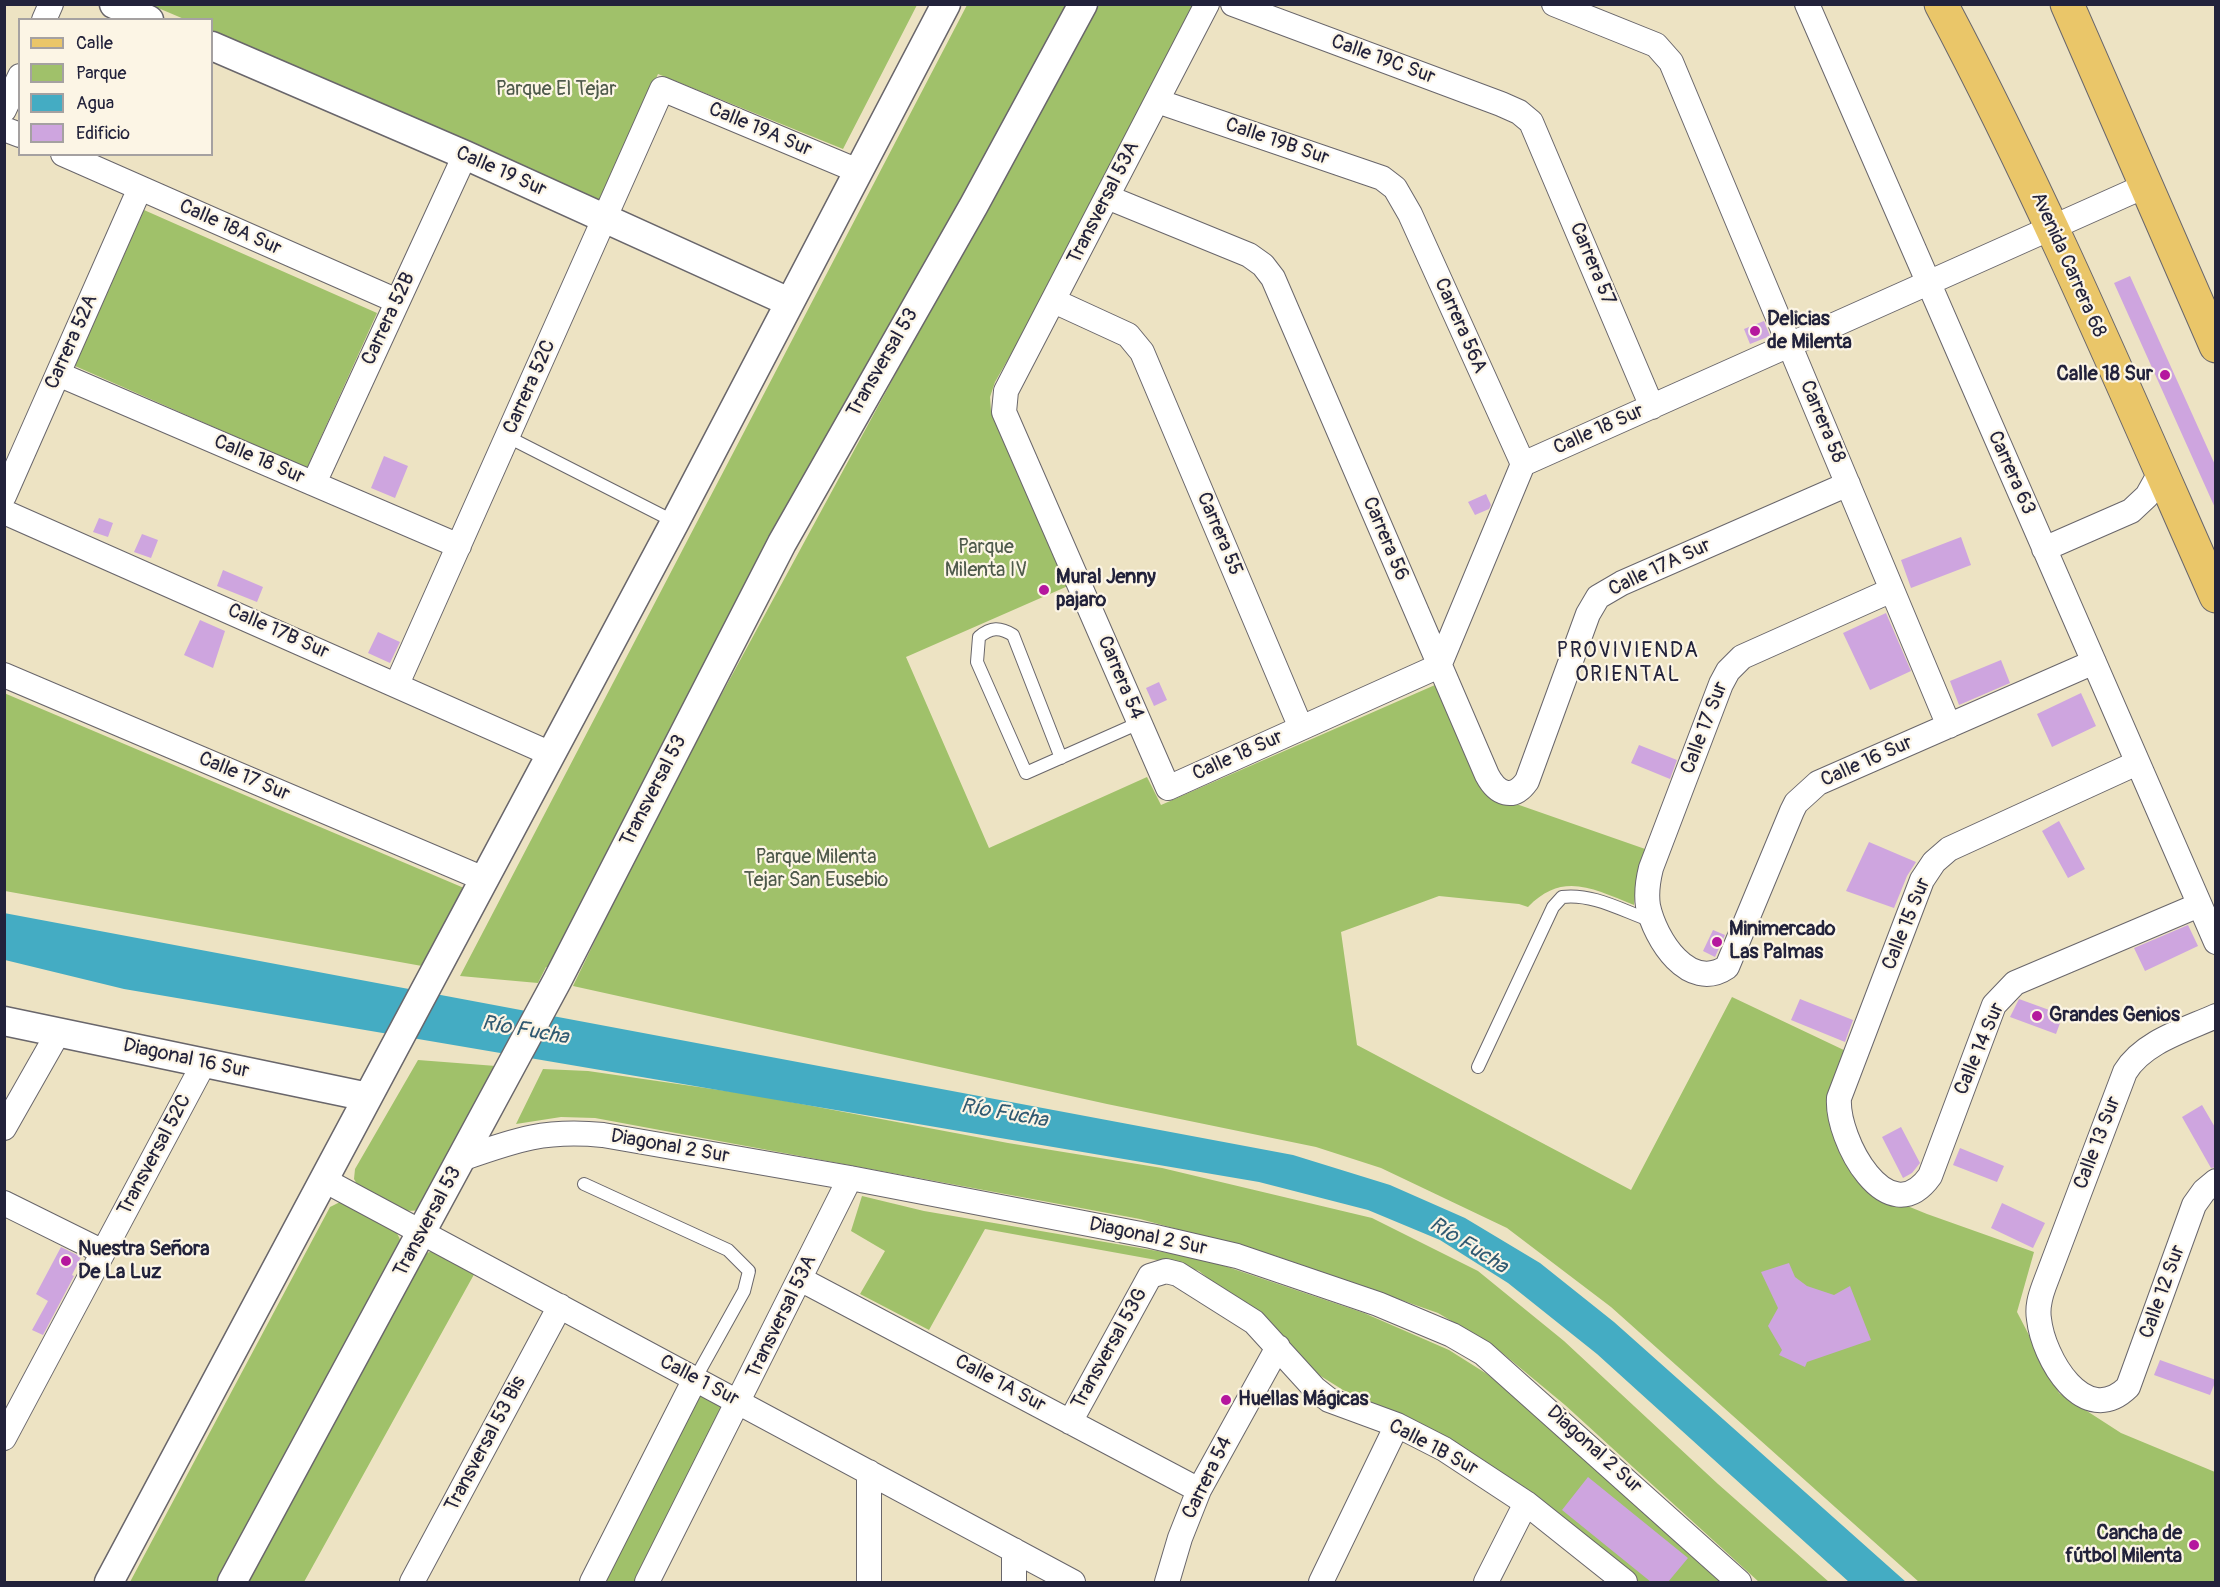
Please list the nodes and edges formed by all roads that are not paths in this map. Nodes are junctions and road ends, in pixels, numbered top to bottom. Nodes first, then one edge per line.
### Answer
1 (51, 4) edge
2 (114, 4) edge
3 (946, 4) edge
4 (1083, 4) edge
5 (1207, 4) edge
6 (1233, 4) edge
7 (1554, 4) edge
8 (1807, 4) edge
9 (1941, 4) edge
10 (2067, 4) edge
11 (45, 18) edge
12 (145, 18) edge
13 (213, 46) edge
14 (18, 80) edge
15 (662, 89) joint
16 (1157, 101) junction
17 (4, 110) edge
18 (1531, 122) joint
19 (465, 155) junction
20 (68, 156) edge
21 (858, 171) junction
22 (2145, 186) junction
23 (140, 188) junction
24 (1395, 188) joint
25 (1107, 197) junction
26 (606, 219) junction
27 (2051, 228) junction
28 (1928, 283) junction
29 (397, 300) junction
30 (1054, 301) junction
31 (789, 302) junction
32 (1790, 345) junction
33 (2216, 346) edge
34 (58, 374) junction
35 (1003, 402) joint
36 (1652, 407) junction
37 (508, 437) junction
38 (1523, 464) junction
39 (2161, 471) junction
40 (314, 483) junction
41 (1848, 484) junction
42 (4, 496) edge
43 (4, 512) edge
44 (675, 522) junction
45 (459, 546) junction
46 (2044, 549) junction
47 (1892, 590) junction
48 (2216, 596) edge
49 (2094, 662) junction
50 (1439, 666) junction
51 (4, 675) edge
52 (397, 684) junction
53 (1139, 723) junction
54 (1949, 726) junction
55 (1301, 728) junction
56 (551, 754) junction
57 (1061, 758) junction
58 (2138, 763) junction
59 (1168, 788) joint
60 (1521, 790) joint
61 (484, 879) junction
62 (2199, 905) junction
63 (1653, 921) junction
64 (2216, 942) edge
65 (2216, 1016) edge
66 (4, 1021) edge
67 (58, 1033) junction
68 (204, 1063) junction
69 (1478, 1067) dead end
70 (368, 1097) junction
71 (4, 1128) edge
72 (461, 1159) junction
73 (850, 1178) junction
74 (324, 1180) junction
75 (2216, 1181) edge
76 (584, 1184) dead end
77 (1905, 1194) joint
78 (4, 1203) edge
79 (422, 1232) junction
80 (103, 1252) junction
81 (1150, 1276) joint
82 (800, 1279) junction
83 (560, 1306) junction
84 (1278, 1347) junction
85 (695, 1379) junction
86 (2108, 1399) joint
87 (739, 1403) junction
88 (1070, 1422) junction
89 (1397, 1425) junction
90 (4, 1438) edge
91 (869, 1472) junction
92 (1199, 1490) junction
93 (1526, 1503) junction
94 (1014, 1550) junction
95 (109, 1582) edge
96 (232, 1582) edge
97 (412, 1582) edge
98 (592, 1582) edge
99 (647, 1582) edge
100 (869, 1582) edge
101 (1014, 1582) edge
102 (1074, 1582) edge
103 (1167, 1582) edge
104 (1320, 1582) edge
105 (1486, 1582) edge
106 (1625, 1582) edge
107 (1739, 1582) edge

1 - 11 street
2 - 12 street
3 - 21 street
4 - 72 street, Transversal 53
5 - 16 street, Transversal 53A
6 - 18 street, Calle 19C Sur
7 - 32 street, Carrera 58
8 - 28 street, Carrera 63
9 - 27 main road, Avenida Carrera 68
10 - 22 main road
13 - 19 street, Calle 19 Sur
14 - 17 street
15 - 21 street, Calle 19A Sur
15 - 26 street, Carrera 52C
16 - 24 street, Calle 19B Sur
16 - 25 street, Transversal 53A
18 - 36 street, Carrera 57
19 - 26 street, Calle 19 Sur
19 - 29 street, Carrera 52B
20 - 23 street, Calle 18A Sur
21 - 31 street
22 - 27 street, Calle 18 Sur
22 - 33 main road
23 - 29 street, Calle 18A Sur
23 - 34 street, Carrera 52A
24 - 38 street, Carrera 56A
25 - 30 street, Transversal 53A
25 - 50 street, Carrera 56
26 - 31 street, Calle 19 Sur
26 - 37 street, Carrera 52C
27 - 28 street, Calle 18 Sur
27 - 39 main road, Avenida Carrera 68
28 - 32 street, Calle 18 Sur
28 - 46 street, Carrera 63
29 - 40 street, Carrera 52B
30 - 35 street, Transversal 53A
30 - 55 street, Carrera 55
31 - 44 street
32 - 36 street, Calle 18 Sur
32 - 41 street, Carrera 58
34 - 40 street, Calle 18 Sur
34 - 42 street, Carrera 52A
35 - 53 street, Carrera 54
36 - 38 street, Calle 18 Sur
37 - 44 lane
37 - 45 street, Carrera 52C
38 - 50 street
39 - 46 street
39 - 48 main road, Avenida Carrera 68
40 - 45 street, Calle 18 Sur
41 - 47 street, Carrera 58
41 - 60 street, Calle 17A Sur
43 - 52 street, Calle 17B Sur
44 - 56 street
45 - 52 street, Carrera 52C
46 - 49 street, Carrera 63
47 - 54 street, Carrera 58
47 - 63 street, Calle 17 Sur
49 - 54 street, Calle 16 Sur
49 - 58 street, Carrera 63
50 - 55 street, Calle 18 Sur
50 - 60 street, Carrera 56
51 - 61 street, Calle 17 Sur
52 - 56 street, Calle 17B Sur
53 - 57 lane
53 - 59 street, Carrera 54
54 - 63 street, Calle 16 Sur
55 - 59 street, Calle 18 Sur
56 - 61 street
57 - 57 lane
58 - 62 street, Carrera 63
58 - 77 street, Calle 15 Sur
61 - 70 street
62 - 64 street, Carrera 63
62 - 77 street, Calle 14 Sur
63 - 69 lane
65 - 86 street, Calle 13 Sur
66 - 67 street, Diagonal 16 Sur
67 - 68 street, Diagonal 16 Sur
67 - 71 street
68 - 70 street, Diagonal 16 Sur
68 - 80 street, Transversal 52C
70 - 74 street
72 - 73 street, Diagonal 2 Sur
72 - 79 street, Transversal 53
73 - 82 street, Transversal 53A
73 - 107 street, Diagonal 2 Sur
74 - 79 street, Calle 1 Sur
74 - 95 street
75 - 86 street, Calle 12 Sur
76 - 85 lane
78 - 80 street
79 - 83 street, Calle 1 Sur
79 - 96 street, Transversal 53
80 - 90 street, Transversal 52C
81 - 84 street, Calle 1B Sur
81 - 88 street, Transversal 53G
82 - 87 street, Transversal 53A
82 - 88 street, Calle 1A Sur
83 - 85 street, Calle 1 Sur
83 - 97 street, Transversal 53 Bis
84 - 89 street, Calle 1B Sur
84 - 92 street, Carrera 54
85 - 87 street, Calle 1 Sur
85 - 98 street
87 - 91 street, Calle 1 Sur
87 - 99 street, Transversal 53A
88 - 92 street, Calle 1A Sur
89 - 93 street, Calle 1B Sur
89 - 104 street
91 - 94 street, Calle 1 Sur
91 - 100 street
92 - 103 street, Carrera 54
93 - 105 street
93 - 106 street, Calle 1B Sur
94 - 101 street
94 - 102 street, Calle 1 Sur

